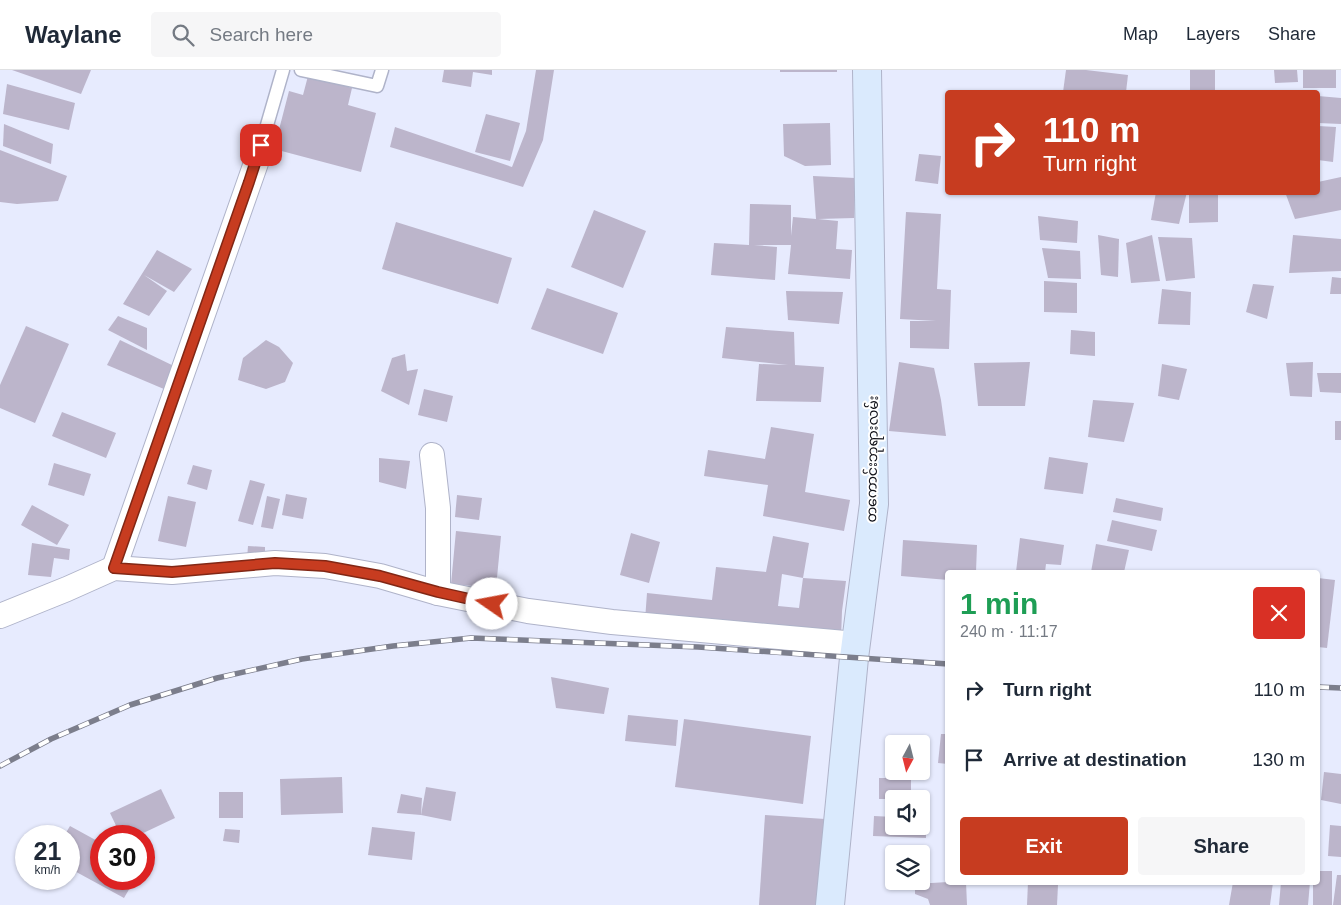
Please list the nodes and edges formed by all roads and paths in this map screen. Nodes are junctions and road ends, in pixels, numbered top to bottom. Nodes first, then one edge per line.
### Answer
1 (283, 70) edge
2 (301, 70) edge
3 (382, 70) edge
4 (867, 70) edge
5 (256, 164) joint
6 (432, 455) dead end
7 (114, 568) junction
8 (438, 592) junction
9 (0, 616) edge
10 (856, 644) junction
11 (830, 905) edge

1 - 5 lane
2 - 3 lane
4 - 10 main road, တကောင်းဘုရားလမ်း
5 - 7 street
6 - 8 street
7 - 8 street
7 - 9 street
8 - 10 street
10 - 11 main road, တကောင်းဘုရားလမ်း

